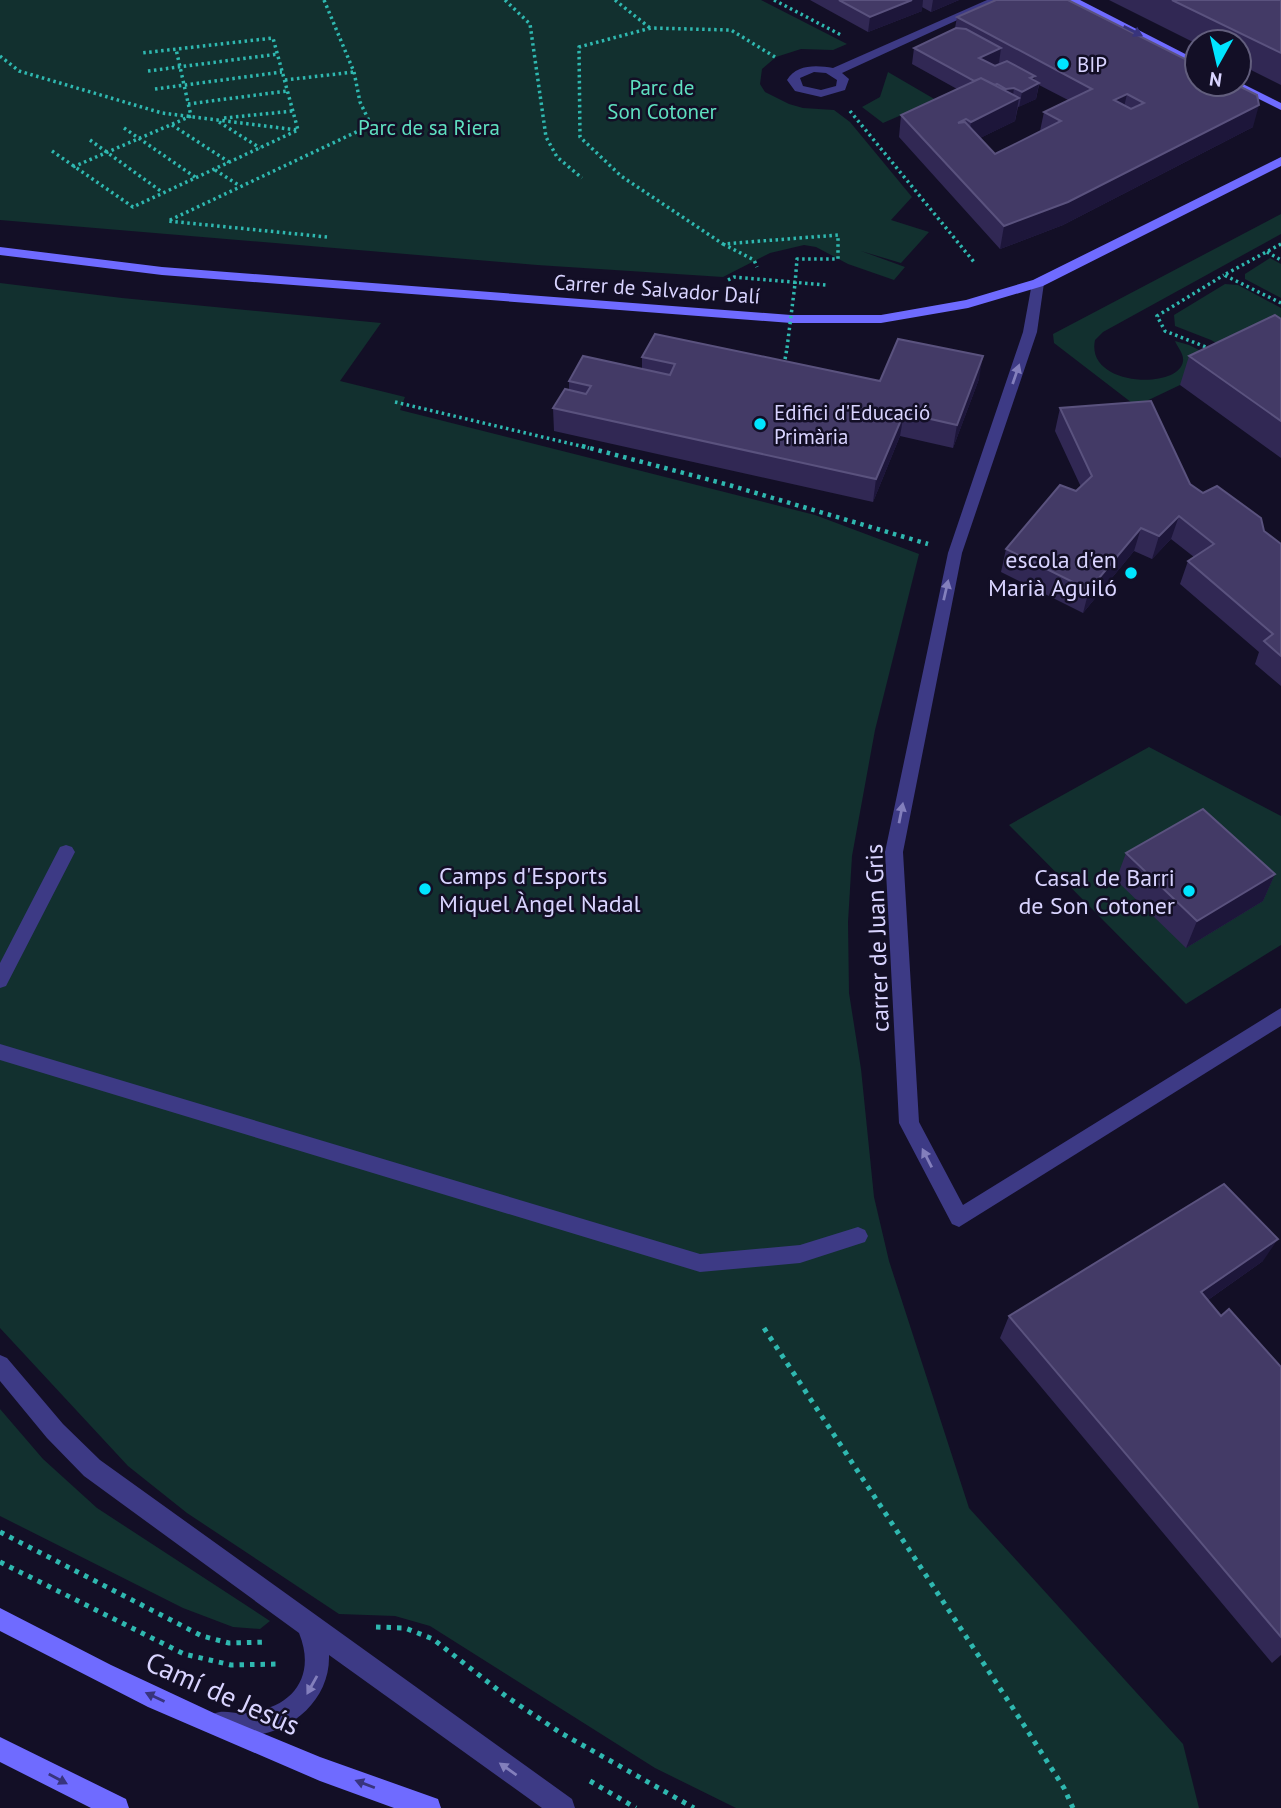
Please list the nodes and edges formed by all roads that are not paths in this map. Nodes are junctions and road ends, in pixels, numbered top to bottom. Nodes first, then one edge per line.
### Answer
1 (996, 0) edge
2 (1072, 0) edge
3 (1183, 57) edge
4 (834, 72) dead end
5 (1253, 93) edge
6 (1281, 107) edge
7 (1281, 161) edge
8 (0, 251) edge
9 (1038, 283) junction
10 (66, 852) dead end
11 (0, 981) edge
12 (1281, 1016) edge
13 (0, 1052) edge
14 (858, 1236) dead end
15 (0, 1365) edge
16 (0, 1619) edge
17 (304, 1622) junction
18 (191, 1714) junction
19 (0, 1749) edge
20 (117, 1808) edge
21 (429, 1808) edge
22 (564, 1808) edge

1 - 4 street
2 -> 3 street
5 - 6 street
7 - 9 street, Carrer de Salvador Dalí
8 - 9 street, Carrer de Salvador Dalí
12 -> 9 street, carrer de Juan Gris
10 - 11 street
13 - 14 street
15 - 17 street
18 -> 16 street, Camí de Jesús
17 -> 18 street
22 -> 17 street
21 -> 18 street, Camí de Jesús
19 -> 20 street

